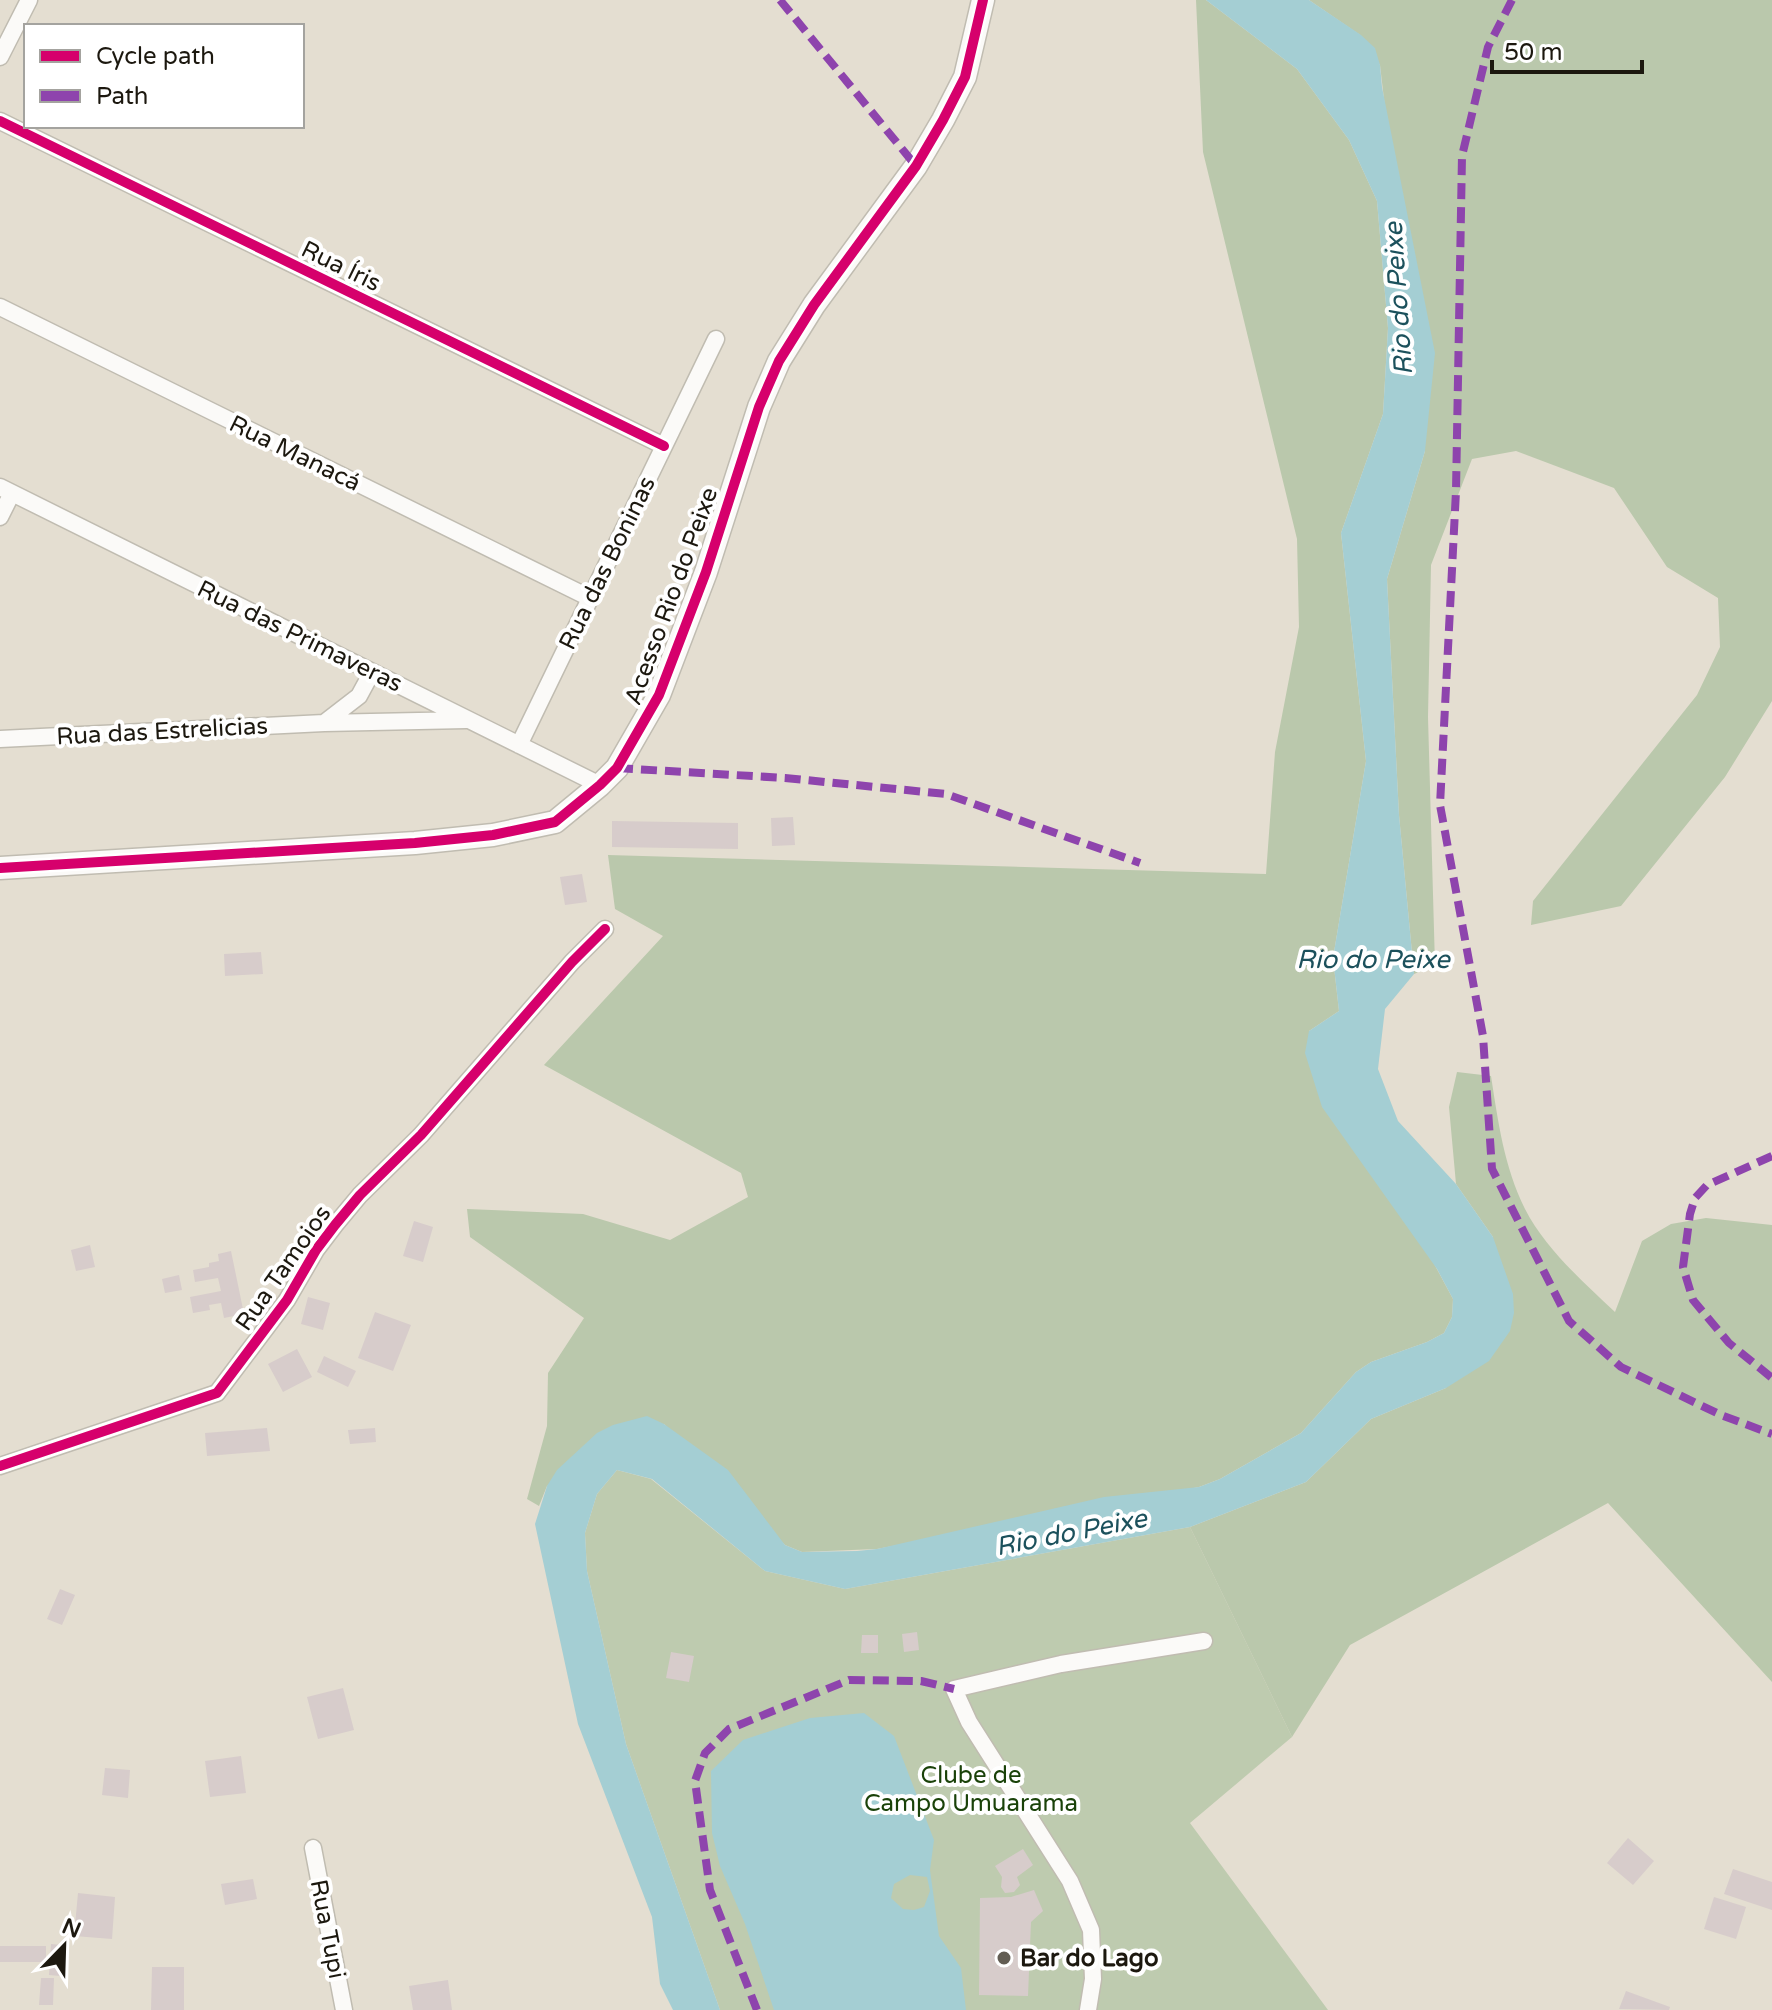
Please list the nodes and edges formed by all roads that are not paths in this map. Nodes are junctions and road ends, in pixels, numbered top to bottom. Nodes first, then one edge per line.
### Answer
1 (29, 0) edge
2 (983, 0) edge
3 (0, 57) edge
4 (0, 121) edge
5 (0, 307) edge
6 (716, 339) dead end
7 (664, 446) junction
8 (6, 490) edge
9 (0, 517) edge
10 (590, 598) junction
11 (372, 672) junction
12 (468, 720) junction
13 (324, 723) junction
14 (0, 739) edge
15 (519, 745) junction
16 (600, 785) junction
17 (0, 868) edge
18 (605, 929) dead end
19 (0, 1466) edge
20 (1204, 1641) dead end
21 (313, 1848) dead end
22 (344, 2010) edge
23 (1088, 2010) edge

1 - 3 street
2 - 16 street, Acesso Rio do Peixe
4 - 7 street, Rua Íris
5 - 10 street, Rua Manacá
6 - 7 street, Rua das Boninas
7 - 10 street, Rua das Boninas
8 - 9 street
8 - 11 street, Rua das Primaveras
10 - 15 street, Rua das Boninas
11 - 12 street, Rua das Primaveras
11 - 13 street
12 - 13 street, Rua das Estrelicias
12 - 15 street, Rua das Primaveras
13 - 14 street, Rua das Estrelicias
15 - 16 street, Rua das Primaveras
16 - 17 street, Acesso Rio do Peixe
18 - 19 street, Rua Tamoios
20 - 23 street
21 - 22 street, Rua Tupi

